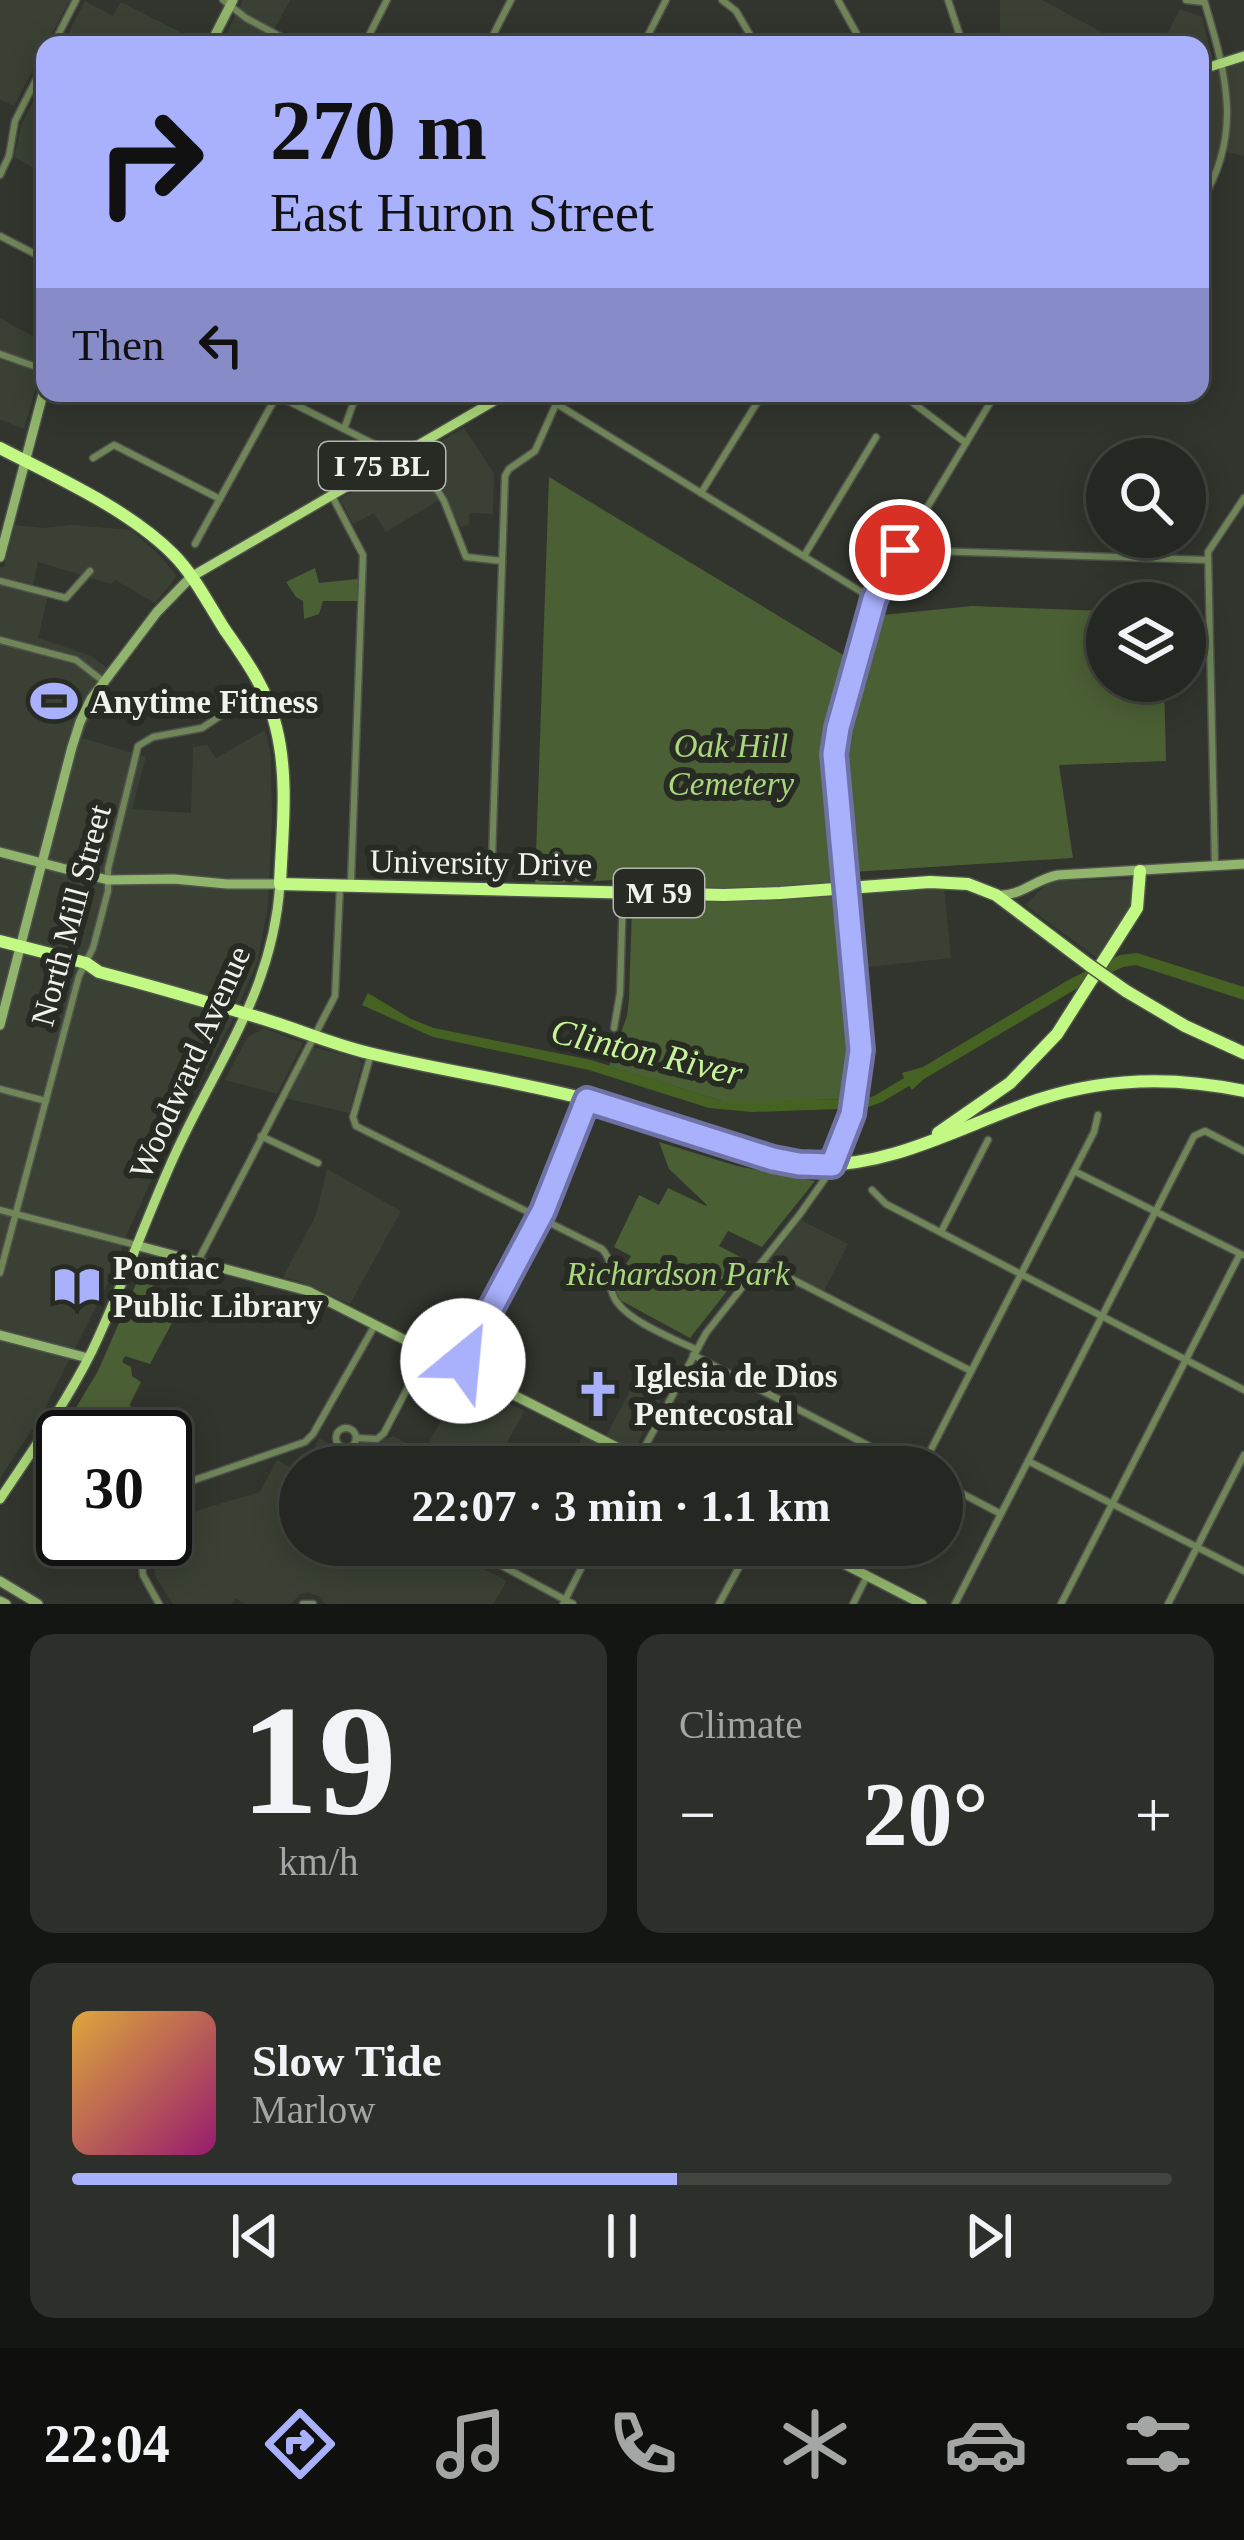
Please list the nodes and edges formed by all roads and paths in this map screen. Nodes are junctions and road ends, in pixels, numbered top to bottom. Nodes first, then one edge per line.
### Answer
1 (76, 0) edge
2 (387, 0) edge
3 (511, 0) edge
4 (666, 0) edge
5 (722, 0) edge
6 (838, 0) edge
7 (948, 0) edge
8 (1186, 0) edge
9 (1204, 1) edge
10 (229, 2) edge
11 (58, 36) edge
12 (214, 36) edge
13 (279, 36) edge
14 (369, 36) edge
15 (493, 36) edge
16 (648, 36) edge
17 (751, 36) edge
18 (858, 36) edge
19 (960, 36) edge
20 (1244, 56) edge
21 (1224, 63) junction
22 (1209, 67) edge
23 (36, 80) edge
24 (0, 175) edge
25 (1209, 190) edge
26 (0, 236) edge
27 (36, 255) edge
28 (0, 354) edge
29 (36, 367) edge
30 (41, 402) edge
31 (271, 402) edge
32 (291, 402) edge
33 (354, 402) edge
34 (492, 402) edge
35 (553, 402) edge
36 (757, 402) edge
37 (912, 402) edge
38 (991, 402) edge
39 (556, 404) junction
40 (344, 429) junction
41 (876, 437) dead end
42 (966, 443) junction
43 (0, 448) edge
44 (412, 448) junction
45 (398, 457) junction
46 (93, 458) dead end
47 (25, 461) junction
48 (701, 493) junction
49 (332, 495) junction
50 (220, 499) junction
51 (1244, 499) edge
52 (195, 544) dead end
53 (900, 550) junction
54 (804, 556) junction
55 (0, 557) edge
56 (1208, 560) junction
57 (502, 561) junction
58 (90, 571) dead end
59 (191, 577) junction
60 (0, 581) edge
61 (874, 599) junction
62 (0, 640) edge
63 (103, 681) junction
64 (247, 698) dead end
65 (0, 852) edge
66 (42, 863) junction
67 (1244, 864) edge
68 (1215, 866) junction
69 (1140, 871) junction
70 (108, 880) junction
71 (280, 884) junction
72 (345, 886) junction
73 (847, 888) junction
74 (491, 889) junction
75 (622, 892) junction
76 (996, 895) junction
77 (0, 941) edge
78 (20, 946) junction
79 (86, 964) junction
80 (247, 1014) junction
81 (0, 1024) edge
82 (614, 1028) dead end
83 (313, 1037) junction
84 (1244, 1053) edge
85 (371, 1054) junction
86 (0, 1089) edge
87 (1244, 1091) edge
88 (587, 1100) junction
89 (46, 1101) junction
90 (1098, 1115) dead end
91 (261, 1136) junction
92 (988, 1140) dead end
93 (922, 1144) junction
94 (1244, 1151) edge
95 (317, 1163) dead end
96 (832, 1165) junction
97 (1074, 1171) junction
98 (872, 1190) dead end
99 (0, 1210) edge
100 (1156, 1211) junction
101 (16, 1215) junction
102 (539, 1217) junction
103 (941, 1232) junction
104 (139, 1246) junction
105 (1242, 1255) edge
106 (198, 1261) junction
107 (761, 1263) junction
108 (0, 1274) edge
109 (1021, 1275) junction
110 (1102, 1317) junction
111 (375, 1325) junction
112 (0, 1335) edge
113 (427, 1351) junction
114 (695, 1353) junction
115 (88, 1358) junction
116 (1186, 1360) junction
117 (459, 1368) junction
118 (971, 1371) junction
119 (1244, 1390) edge
120 (356, 1438) dead end
121 (605, 1446) edge
122 (646, 1446) edge
123 (870, 1446) edge
124 (933, 1446) edge
125 (1244, 1455) edge
126 (1028, 1461) junction
127 (192, 1481) edge
128 (963, 1495) edge
129 (0, 1499) edge
130 (1112, 1503) junction
131 (1001, 1514) junction
132 (1197, 1546) junction
133 (142, 1566) edge
134 (501, 1566) edge
135 (584, 1566) edge
136 (740, 1566) edge
137 (847, 1566) edge
138 (1244, 1571) edge
139 (867, 1576) junction
140 (0, 1584) edge
141 (567, 1603) edge
142 (38, 1604) edge
143 (158, 1604) edge
144 (303, 1604) edge
145 (313, 1604) edge
146 (719, 1604) edge
147 (853, 1604) edge
148 (922, 1604) edge
149 (955, 1604) edge
150 (1061, 1604) edge
151 (1168, 1604) edge

1 - 11 street
2 - 14 street
3 - 15 street
4 - 16 street
5 - 17 street
6 - 18 street
7 - 19 street
8 - 9 street
9 - 21 street
10 - 12 street
10 - 13 street
20 - 21 main road
21 - 22 main road
21 - 25 street
23 - 24 street
26 - 27 street
28 - 29 street
30 - 47 street
31 - 50 street
32 - 40 street
33 - 40 street
34 - 44 main road, I 75 BL
35 - 39 street
36 - 48 street
37 - 42 street
38 - 42 street
39 - 48 street
39 - 57 street
40 - 45 street
41 - 54 street
42 - 53 street
43 - 47 highway, Woodward Avenue
44 - 45 main road, I 75 BL
44 - 57 street
45 - 49 main road, I 75 BL
46 - 50 street
47 - 55 street
47 - 59 highway, Woodward Avenue
48 - 54 street
49 - 59 main road, I 75 BL
49 - 72 street
50 - 52 street
51 - 56 street
53 - 56 street
53 - 61 street
54 - 61 street
56 - 68 street
57 - 74 street
58 - 60 street
59 - 63 street
59 - 71 highway, Woodward Avenue
61 - 73 street
62 - 63 street
63 - 66 street
64 - 70 street, North Mill Street
65 - 66 street, University Drive
66 - 70 street, University Drive
66 - 78 street
67 - 68 street
68 - 69 street
69 - 76 street
69 - 93 highway
70 - 71 street, University Drive
70 - 79 street, North Mill Street
71 - 72 highway, University Drive / M 59
71 - 80 main road, Woodward Avenue
72 - 74 highway, University Drive / M 59
72 - 83 street
73 - 75 highway, University Drive / M 59
73 - 76 highway, University Drive / M 59
73 - 96 street
74 - 75 highway, University Drive / M 59
75 - 82 street
76 - 84 highway, M 59, bridge
77 - 78 highway
78 - 79 highway
78 - 81 street
79 - 80 highway
79 - 89 street, North Mill Street
80 - 83 highway
80 - 104 main road, Woodward Avenue
83 - 85 highway
83 - 91 street
85 - 88 highway
85 - 102 street
86 - 89 street
87 - 93 highway
88 - 96 highway
88 - 102 street
89 - 101 street, North Mill Street
90 - 97 street
91 - 95 street
91 - 106 street
92 - 103 street
93 - 96 highway
94 - 100 street
96 - 107 street
97 - 100 street
97 - 109 street
98 - 103 street
99 - 101 street
100 - 105 street
100 - 110 street
101 - 104 street
101 - 108 street, North Mill Street
102 - 114 street
102 - 117 street
103 - 109 street
104 - 106 street
104 - 115 main road, Woodward Avenue
105 - 116 street
106 - 111 street
107 - 114 street
107 - 118 street
109 - 110 street
109 - 118 street
110 - 116 street
110 - 126 street
111 - 113 street
111 - 127 street
112 - 115 street
113 - 117 street
113 - 120 street
114 - 122 street
114 - 123 street
115 - 129 main road, Woodward Avenue
116 - 119 street
116 - 130 street
117 - 121 street
118 - 124 street
125 - 132 street
126 - 130 street
126 - 131 street
128 - 131 street
130 - 132 street
130 - 150 street
131 - 149 street
132 - 138 street
132 - 151 street
133 - 143 street
134 - 141 street
135 - 141 street
136 - 146 street
137 - 139 street
139 - 147 street
139 - 148 street
140 - 142 street
144 - 145 street

